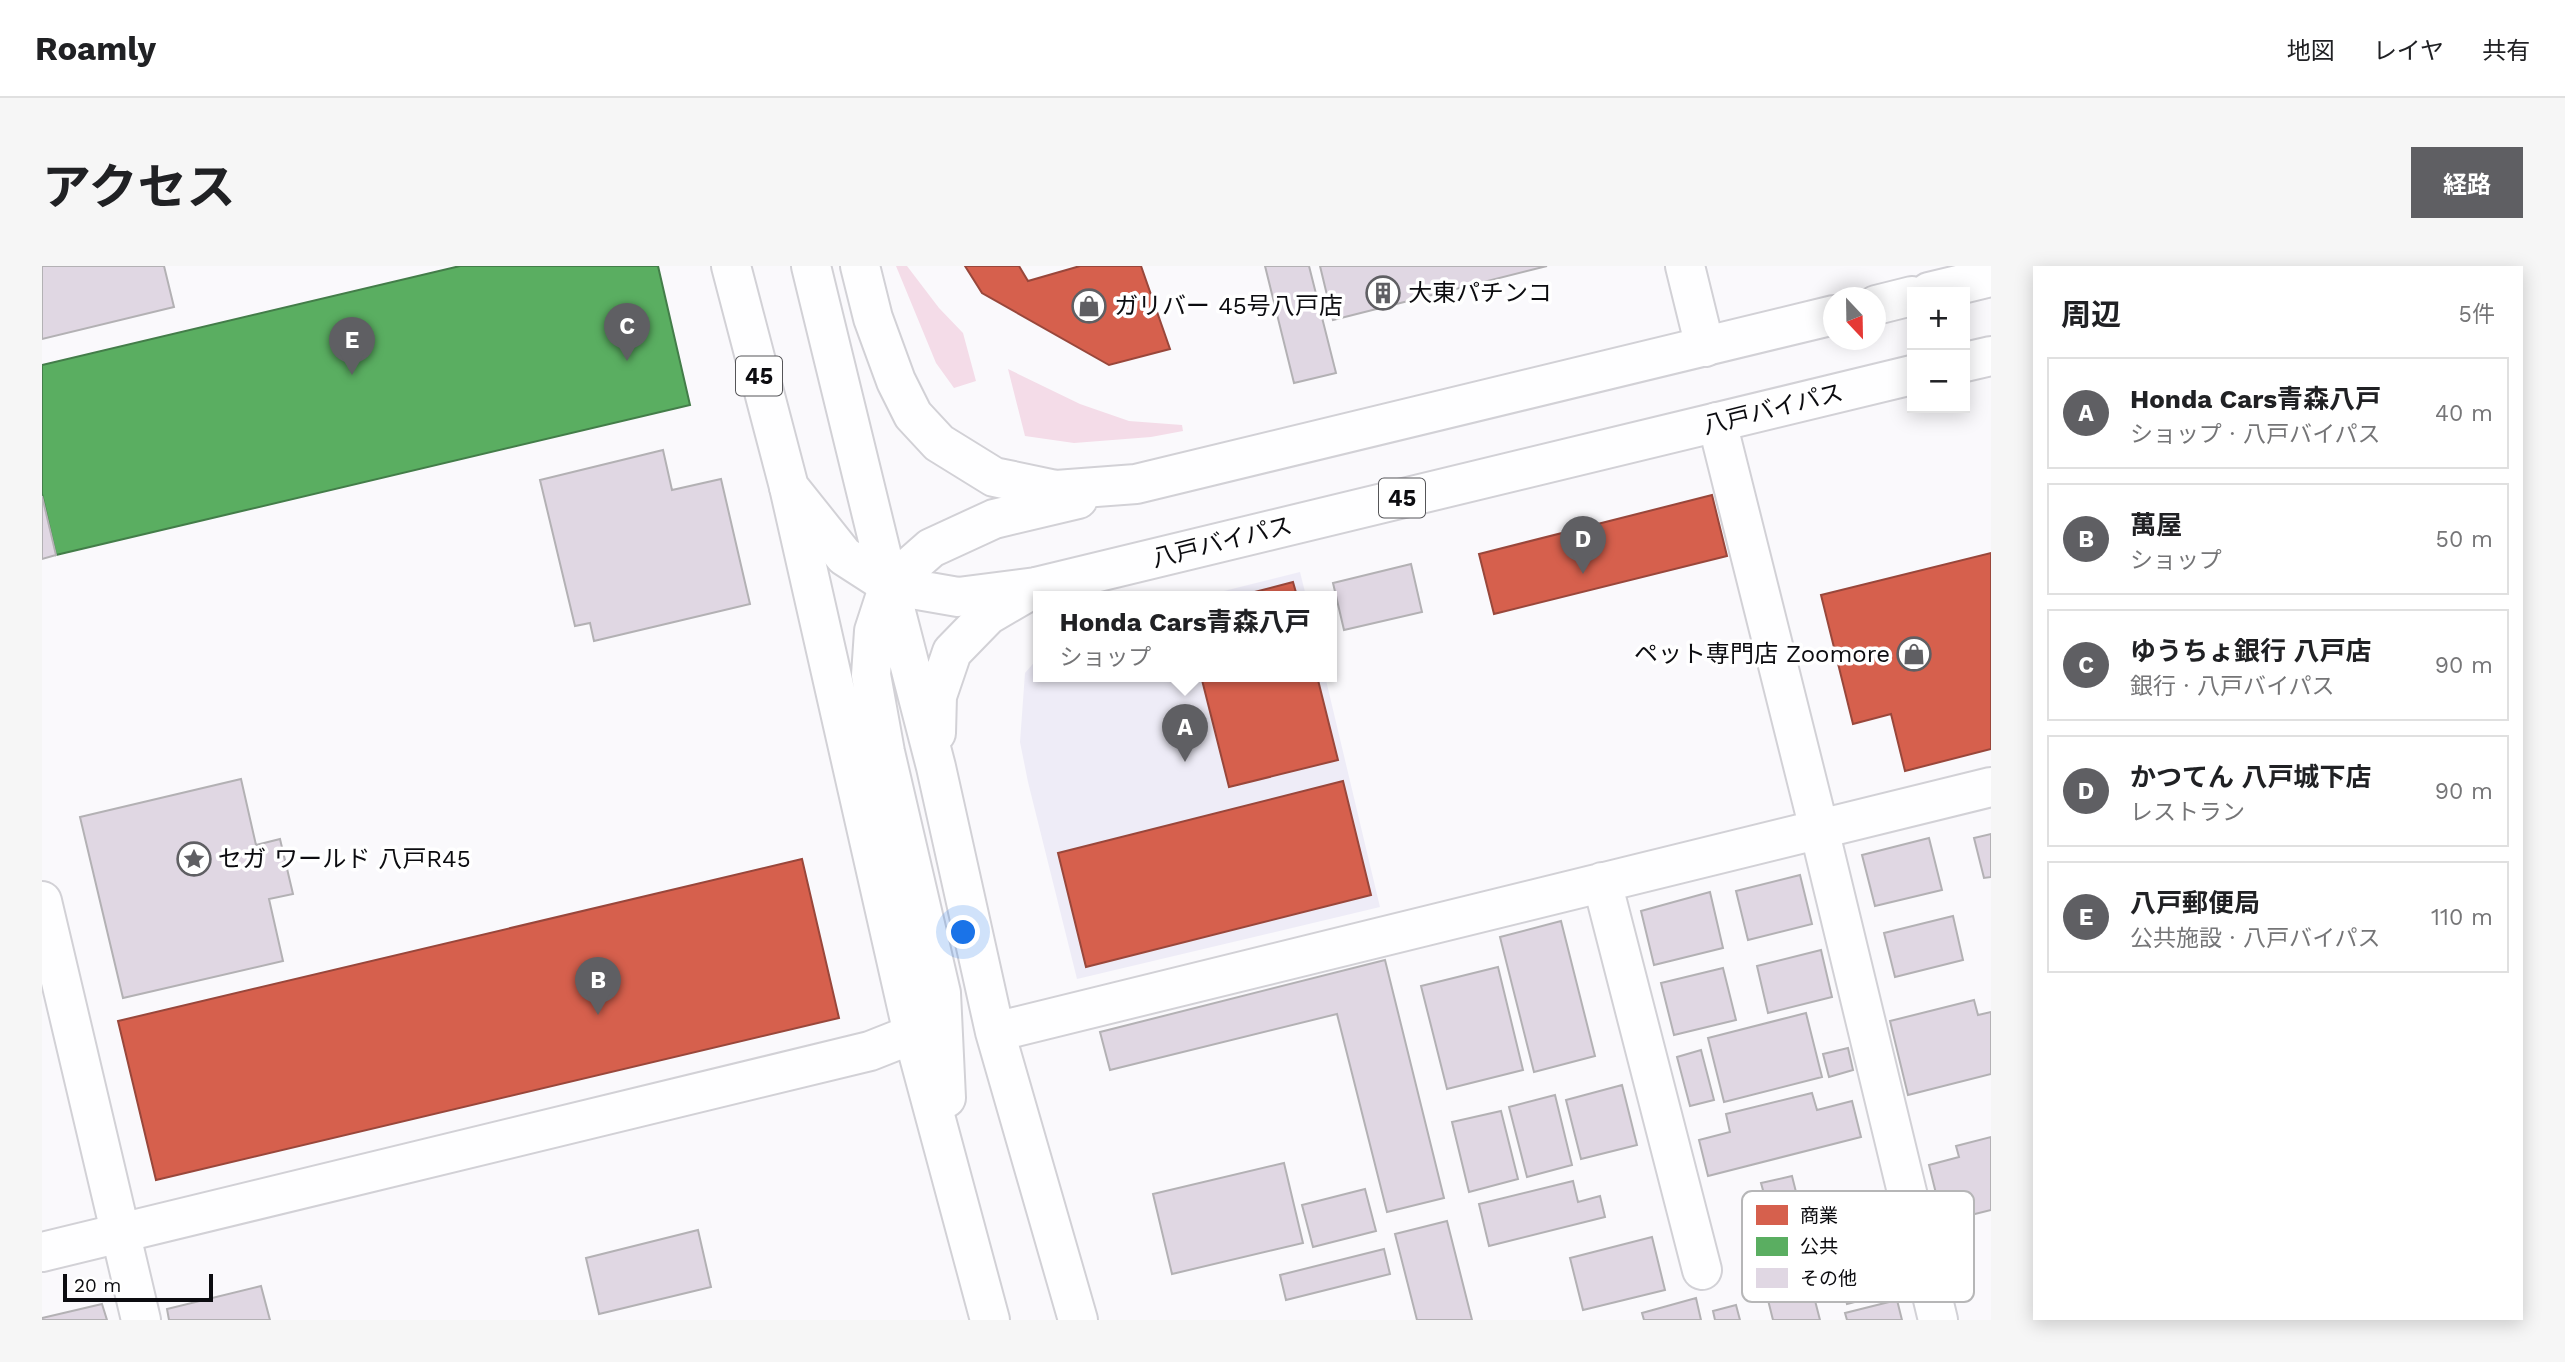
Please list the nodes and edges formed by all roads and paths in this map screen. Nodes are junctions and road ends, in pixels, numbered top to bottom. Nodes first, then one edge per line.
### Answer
1 (732, 266) edge
2 (811, 266) edge
3 (860, 266) edge
4 (1685, 266) edge
5 (1991, 277) edge
6 (1950, 287) edge
7 (1907, 297) edge
8 (1886, 302) edge
9 (1823, 318) edge
10 (1704, 347) junction
11 (1991, 356) edge
12 (1970, 361) edge
13 (1907, 376) edge
14 (1717, 422) junction
15 (1136, 484) junction
16 (789, 486) junction
17 (889, 585) junction
18 (1036, 587) junction
19 (936, 766) junction
20 (1991, 787) edge
21 (1819, 828) junction
22 (1602, 882) junction
23 (42, 901) edge
24 (995, 1032) junction
25 (913, 1034) junction
26 (950, 1178) junction
27 (1907, 1191) edge
28 (120, 1234) junction
29 (42, 1252) edge
30 (1702, 1270) dead end
31 (1934, 1302) edge
32 (141, 1320) edge
33 (990, 1320) edge
34 (1078, 1320) edge
35 (1938, 1320) edge

1 - 16 main road, 八戸バイパス / 45
2 - 17 main road
3 - 15 main road
4 - 10 main road
5 - 6 main road
7 - 8 main road
9 - 10 main road
10 - 15 main road
11 - 12 main road
13 - 14 main road, 八戸バイパス / 45
14 - 18 main road, 八戸バイパス / 45
14 - 21 main road
15 - 17 main road
16 - 17 main road, 八戸バイパス / 45
16 - 25 main road
17 - 18 main road, 八戸バイパス / 45
17 - 19 main road
17 - 26 main road
18 - 19 main road
19 - 24 main road
20 - 21 main road
21 - 22 main road
21 - 27 main road
22 - 24 main road
22 - 30 main road
23 - 28 main road
24 - 34 main road
25 - 26 main road
25 - 28 main road
26 - 33 main road
28 - 29 main road
28 - 32 main road
31 - 35 main road

